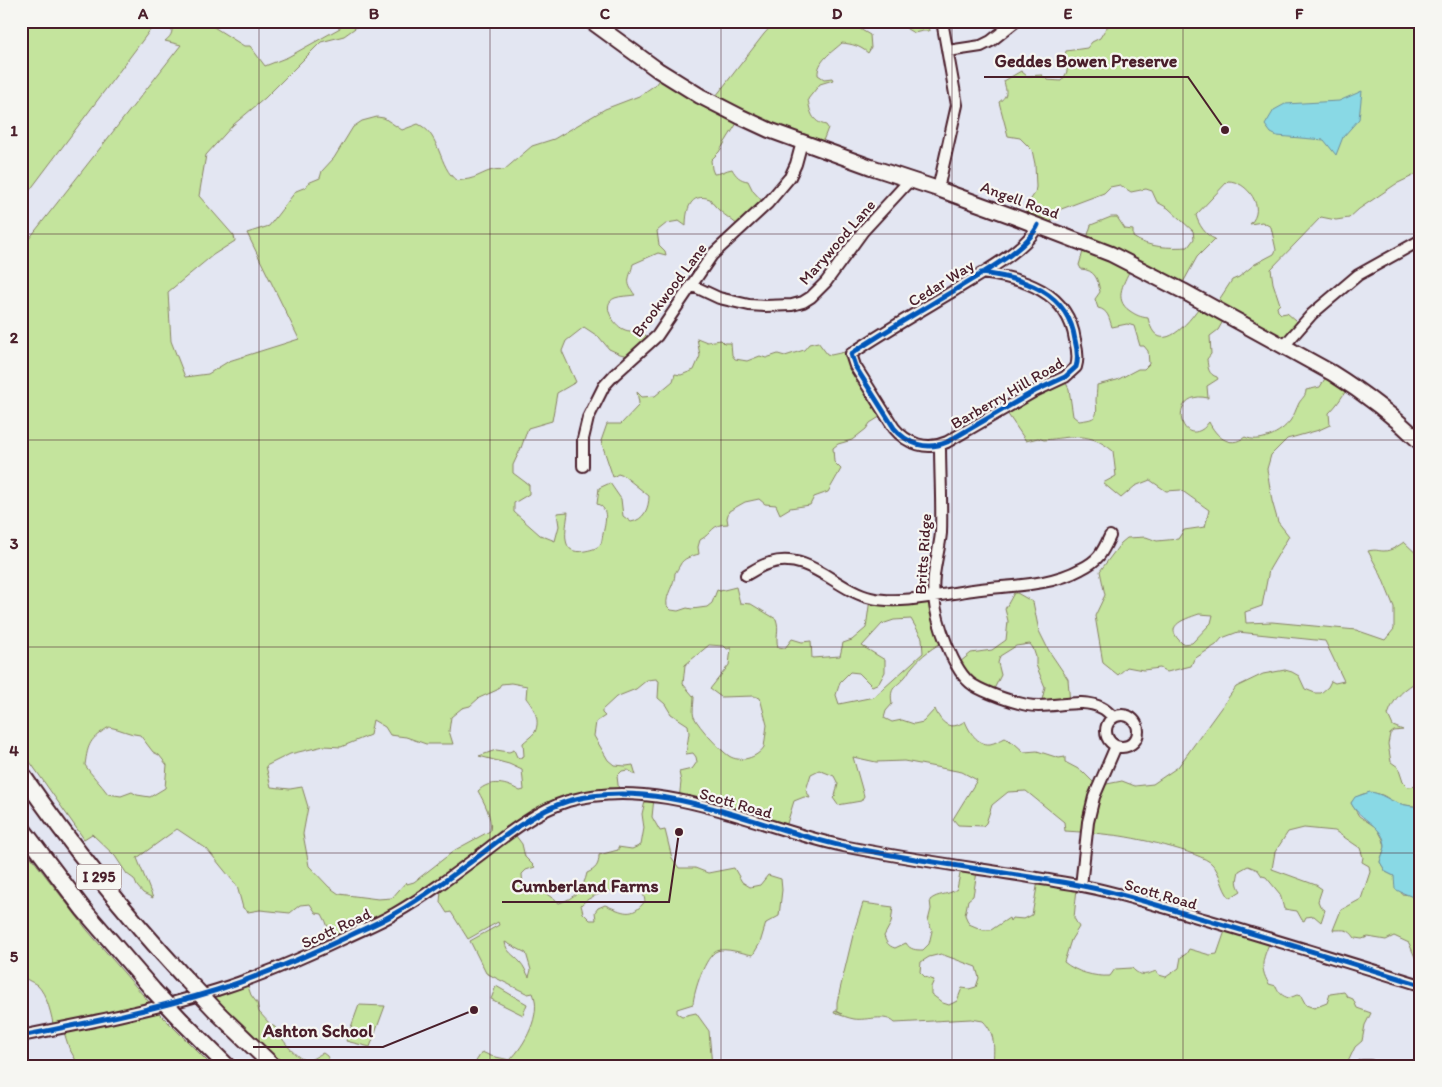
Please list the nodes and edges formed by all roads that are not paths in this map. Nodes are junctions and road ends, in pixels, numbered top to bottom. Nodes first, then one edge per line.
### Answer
1 (591, 21) edge
2 (942, 21) edge
3 (1016, 21) edge
4 (948, 51) junction
5 (802, 142) junction
6 (910, 180) junction
7 (938, 189) junction
8 (1038, 225) junction
9 (1421, 240) edge
10 (981, 273) junction
11 (691, 285) junction
12 (1284, 346) junction
13 (851, 354) joint
14 (1419, 439) edge
15 (940, 445) junction
16 (583, 466) dead end
17 (1110, 536) dead end
18 (746, 576) dead end
19 (933, 596) junction
20 (1113, 717) junction
21 (1116, 746) junction
22 (21, 773) edge
23 (21, 827) edge
24 (1081, 886) junction
25 (1421, 985) edge
26 (21, 1036) edge
27 (1421, 1060) edge
28 (227, 1066) edge
29 (273, 1066) edge
30 (1362, 1066) edge
31 (1370, 1066) edge
32 (1418, 1066) edge

1 - 5 main road, Angell Road
2 - 4 street
3 - 4 street
4 - 7 street
5 - 6 main road, Angell Road
5 - 11 street, Brookwood Lane
6 - 7 main road, Angell Road
6 - 11 street, Marywood Lane
7 - 8 main road, Angell Road
8 - 10 street, Cedar Way
8 - 12 main road, Angell Road
9 - 12 street
10 - 13 street, Cedar Way
10 - 15 street, Barberry Hill Road
11 - 16 street, Brookwood Lane
12 - 14 main road, Angell Road
13 - 15 street, Barberry Hill Road
15 - 19 street, Britts Ridge
17 - 19 street
18 - 19 street
19 - 20 street, Britts Ridge
20 - 21 street
20 - 21 street, Britts Ridge
21 - 24 street
22 - 29 highway, I 295, bridge
23 - 28 highway, I 295, bridge
24 - 25 street, Scott Road
24 - 26 street, Scott Road
27 - 32 street
30 - 31 street

